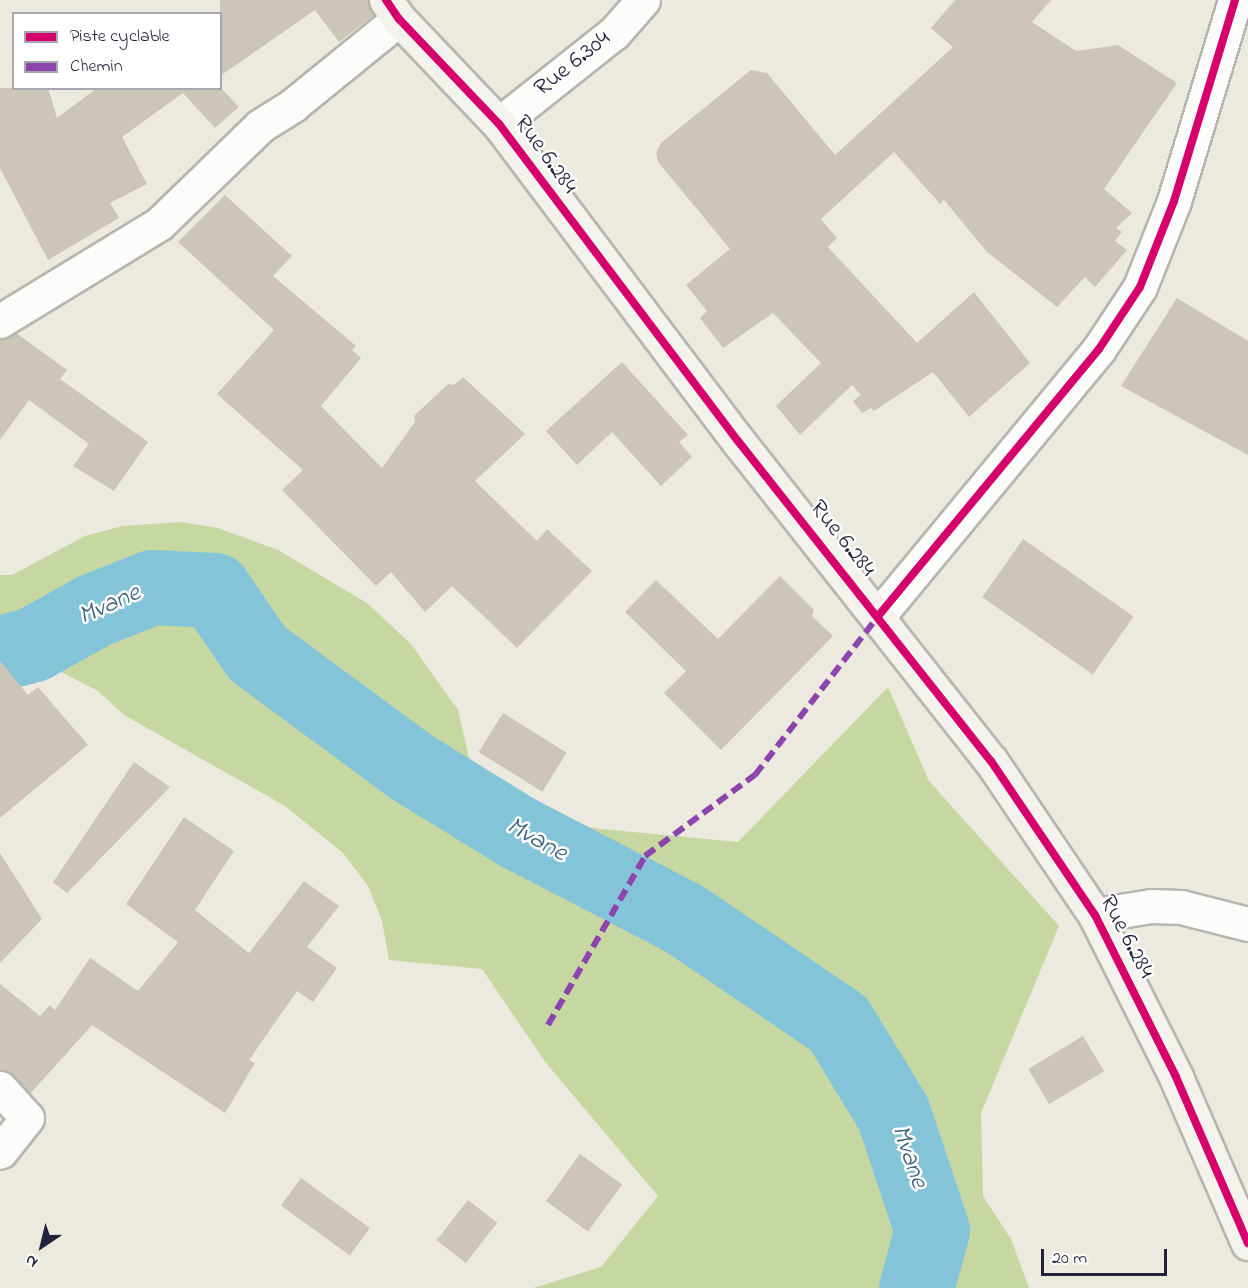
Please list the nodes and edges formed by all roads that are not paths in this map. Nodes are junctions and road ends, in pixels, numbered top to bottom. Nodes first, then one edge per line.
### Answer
1 (643, 0) edge
2 (1235, 0) edge
3 (393, 10) edge
4 (499, 124) junction
5 (0, 321) edge
6 (879, 615) junction
7 (1095, 915) junction
8 (1248, 924) edge
9 (0, 1088) edge
10 (0, 1152) edge
11 (1248, 1243) edge

1 - 4 street, Rue 6.304
2 - 6 street
3 - 4 street, Rue 6.284
3 - 5 street
4 - 6 street, Rue 6.284
6 - 7 street, Rue 6.284
7 - 8 street
7 - 11 street, Rue 6.284
9 - 10 street

